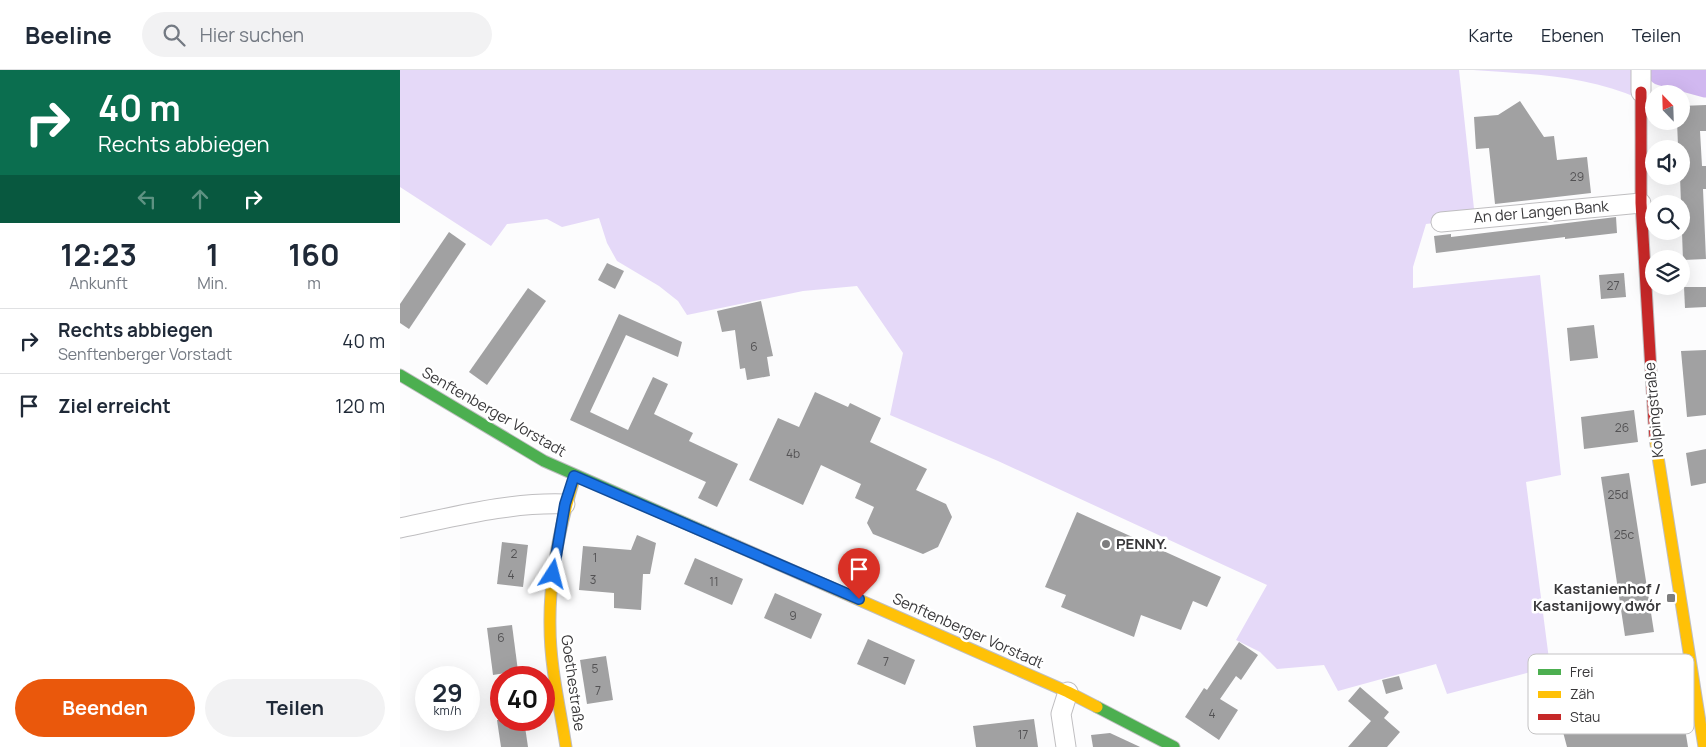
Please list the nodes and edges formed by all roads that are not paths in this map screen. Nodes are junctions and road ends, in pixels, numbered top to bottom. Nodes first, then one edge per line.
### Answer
1 (1641, 70) edge
2 (1640, 92) joint
3 (1641, 203) junction
4 (1441, 222) dead end
5 (400, 375) edge
6 (574, 476) junction
7 (565, 504) junction
8 (400, 528) edge
9 (1689, 654) edge
10 (1694, 684) edge
11 (1068, 692) junction
12 (566, 747) edge
13 (1066, 747) edge
14 (1174, 747) edge
15 (1704, 747) edge

1 - 2 street, Kolpingstraße
2 - 3 street, Kolpingstraße
3 - 4 street, An der Langen Bank
3 - 9 street, Kolpingstraße
5 - 6 street, Senftenberger Vorstadt
6 - 7 street, Goethestraße
6 - 11 street, Senftenberger Vorstadt
7 - 8 street
7 - 12 street, Goethestraße
10 - 15 street, Kolpingstraße
11 - 13 street
11 - 14 street, Senftenberger Vorstadt

